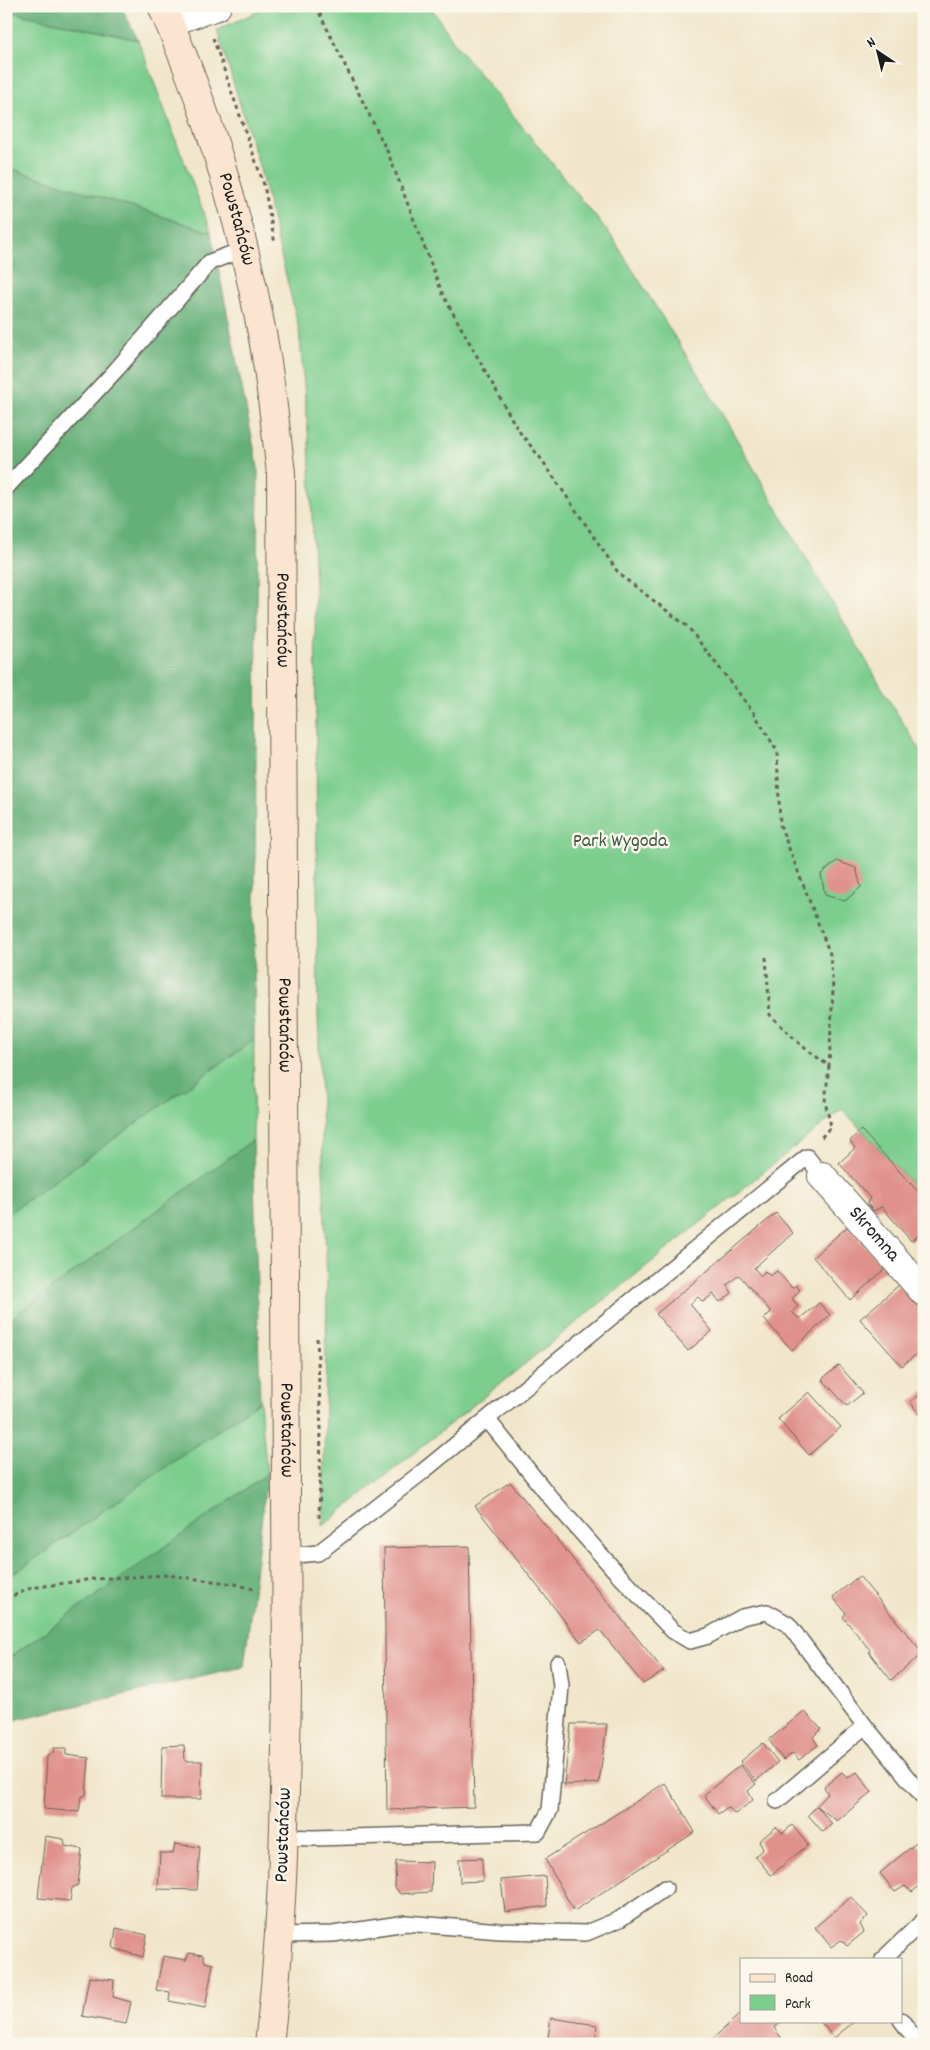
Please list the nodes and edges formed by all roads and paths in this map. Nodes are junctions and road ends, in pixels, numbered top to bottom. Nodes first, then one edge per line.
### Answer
1 (217, 6) edge
2 (316, 6) edge
3 (166, 14) edge
4 (244, 249) junction
5 (6, 488) edge
6 (766, 957) dead end
7 (829, 1066) junction
8 (815, 1166) junction
9 (924, 1292) edge
10 (487, 1419) junction
11 (286, 1556) junction
12 (287, 1598) junction
13 (6, 1599) edge
14 (558, 1663) dead end
15 (865, 1726) junction
16 (924, 1798) edge
17 (777, 1801) dead end
18 (285, 1837) junction
19 (665, 1888) dead end
20 (924, 1920) edge
21 (279, 1935) junction
22 (884, 1958) edge
23 (902, 2021) edge
24 (269, 2044) edge
25 (919, 2044) edge

1 - 3 street
2 - 7 path
3 - 4 street, Powstańców
4 - 5 lane
4 - 11 street, Powstańców
6 - 7 path
7 - 8 path
8 - 9 street, Skromna
8 - 10 lane
10 - 11 lane
10 - 15 lane
11 - 12 street, Powstańców
12 - 13 path
12 - 18 street, Powstańców
14 - 18 lane
15 - 16 lane
15 - 17 lane
18 - 21 street, Powstańców
19 - 21 lane
20 - 22 lane
21 - 24 street, Powstańców
23 - 25 lane

